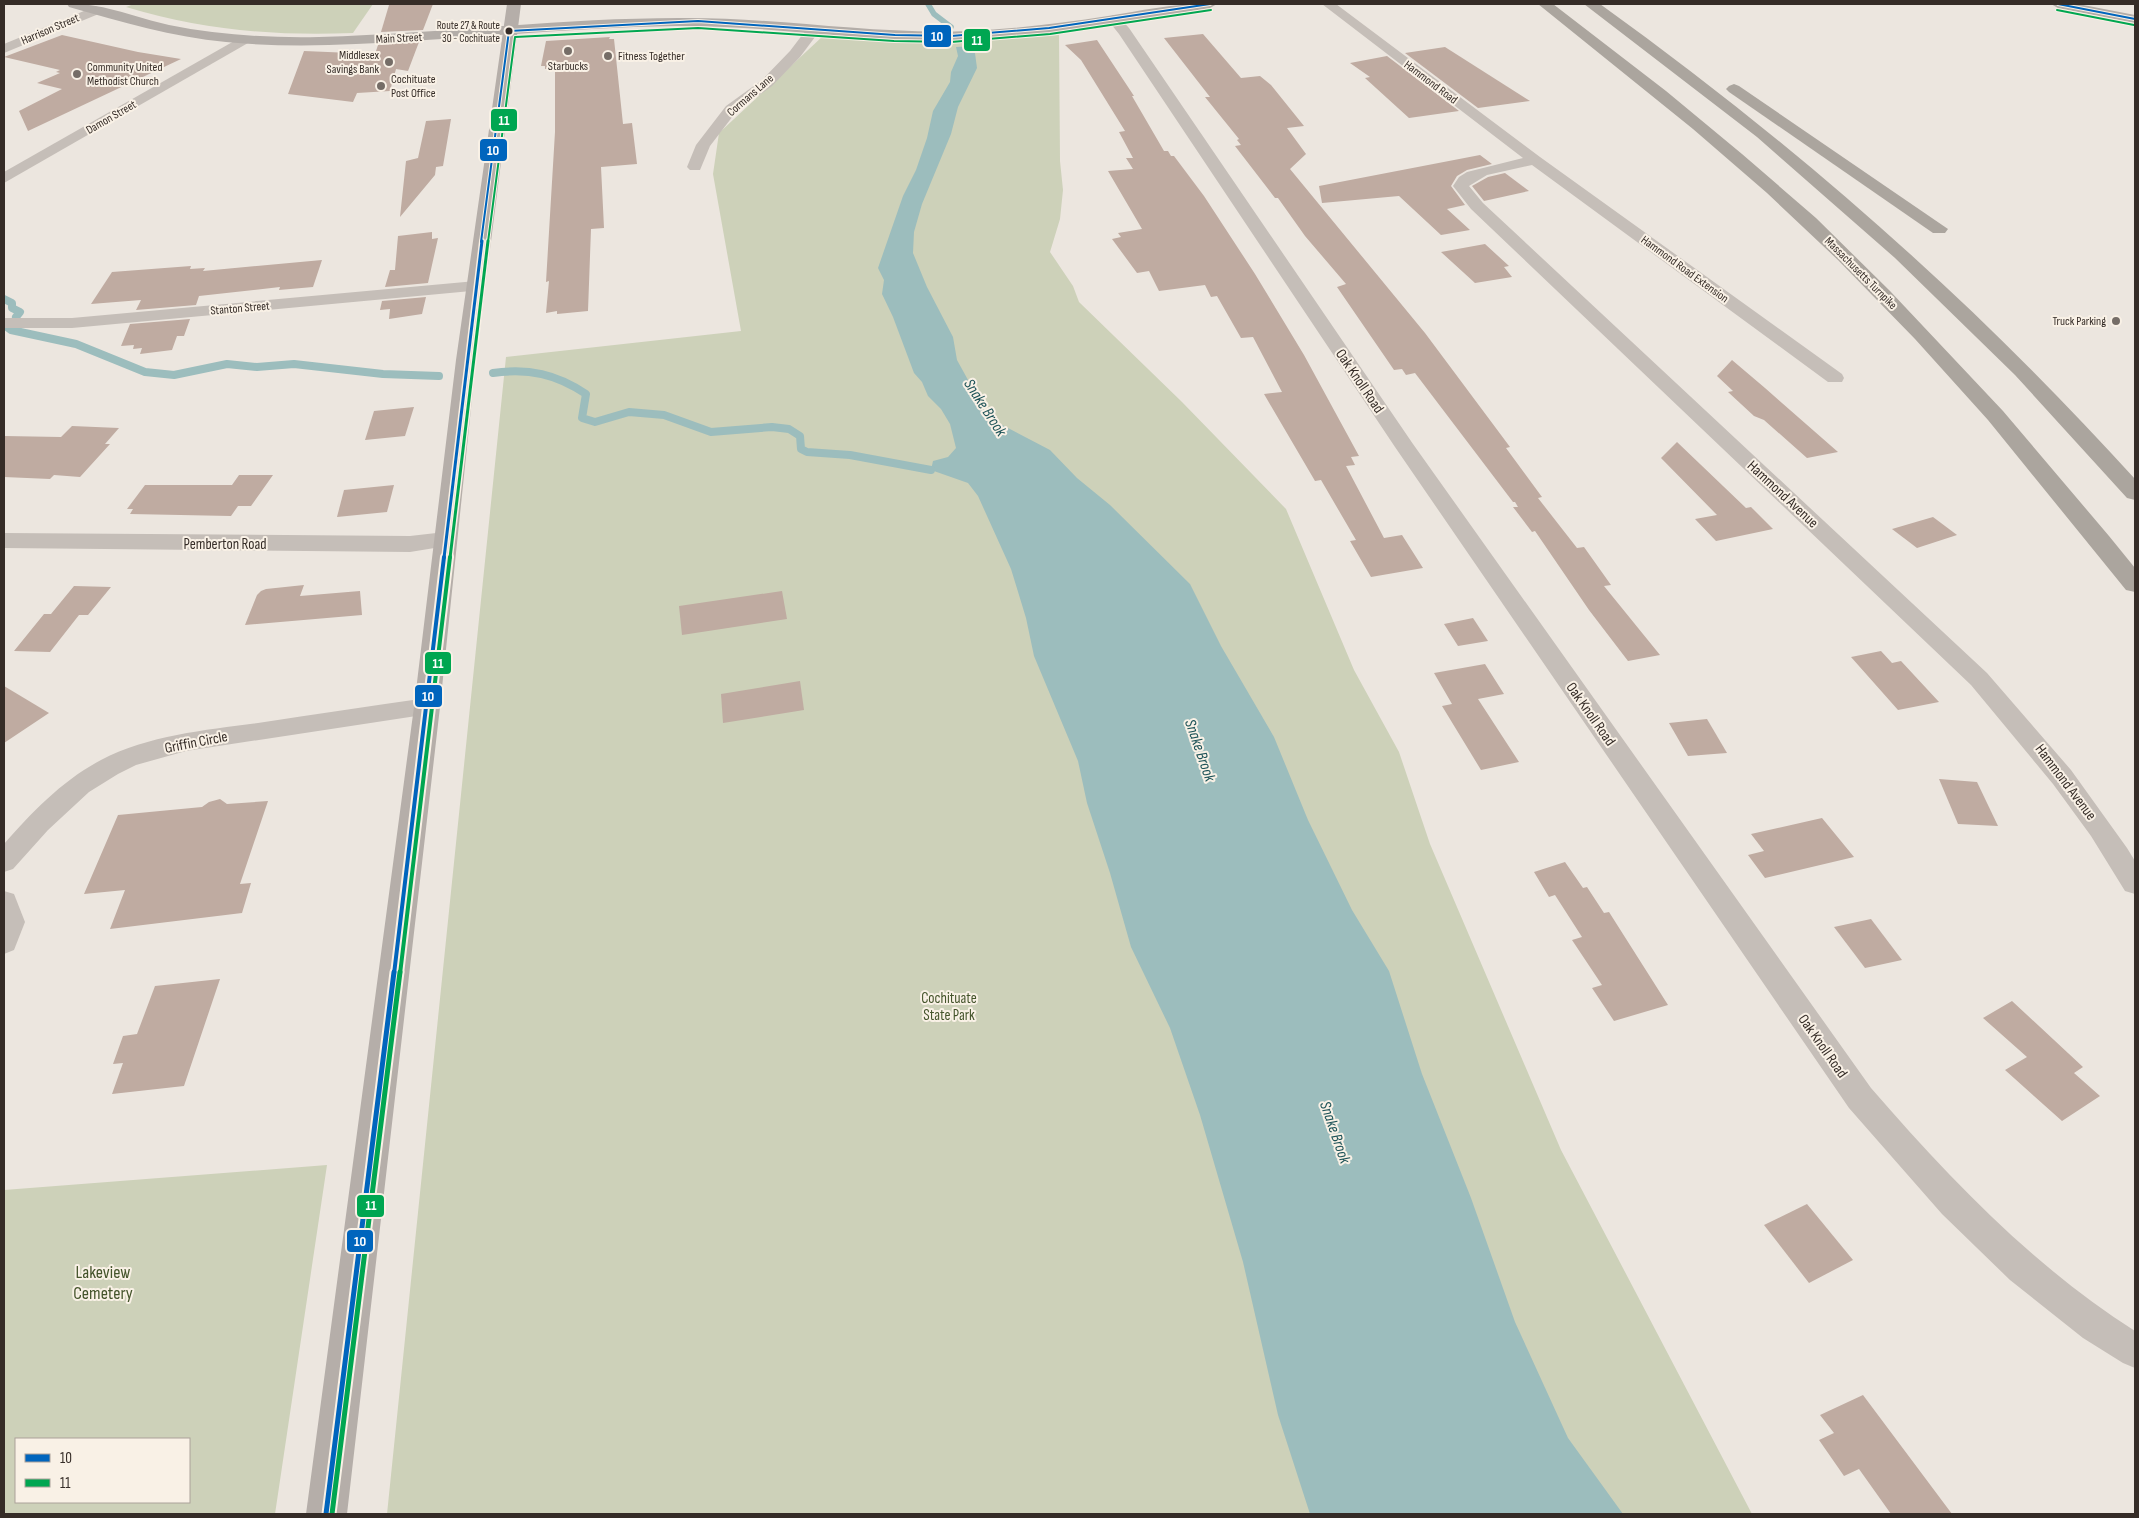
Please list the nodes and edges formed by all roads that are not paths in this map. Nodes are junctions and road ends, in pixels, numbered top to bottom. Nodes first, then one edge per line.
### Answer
1 (74, 4) edge
2 (514, 4) edge
3 (1210, 4) edge
4 (1328, 4) edge
5 (1545, 4) edge
6 (1591, 4) edge
7 (1609, 4) edge
8 (2058, 4) edge
9 (96, 10) junction
10 (1114, 19) junction
11 (2135, 19) edge
12 (814, 28) junction
13 (509, 31) junction
14 (243, 40) junction
15 (4, 49) edge
16 (1697, 62) dead end
17 (1721, 80) dead end
18 (1535, 160) junction
19 (695, 167) dead end
20 (4, 178) edge
21 (1939, 229) dead end
22 (476, 286) junction
23 (4, 323) edge
24 (1835, 378) dead end
25 (2135, 493) edge
26 (445, 540) junction
27 (4, 541) edge
28 (2135, 584) edge
29 (427, 707) junction
30 (4, 862) edge
31 (2135, 883) edge
32 (4, 902) edge
33 (4, 942) edge
34 (2135, 1351) edge
35 (326, 1514) edge

1 - 9 main road, Main Street
2 - 13 main road
3 - 10 main road, Main Street
4 - 18 street, Hammond Road
5 - 28 highway, Massachusetts Turnpike
6 - 25 highway
7 - 16 highway
8 - 11 main road
9 - 14 main road, Main Street
9 - 15 street, Harrison Street
10 - 12 main road, Main Street
10 - 34 street, Oak Knoll Road
12 - 13 main road, Main Street
12 - 19 street, Cormans Lane
13 - 14 main road, Main Street
13 - 22 main road
14 - 20 street, Damon Street
17 - 21 highway
18 - 24 street, Hammond Road Extension
18 - 31 street, Hammond Avenue
22 - 23 street, Stanton Street
22 - 26 main road
26 - 27 street, Pemberton Road
26 - 29 main road
29 - 30 street, Griffin Circle
29 - 35 main road
32 - 33 street

